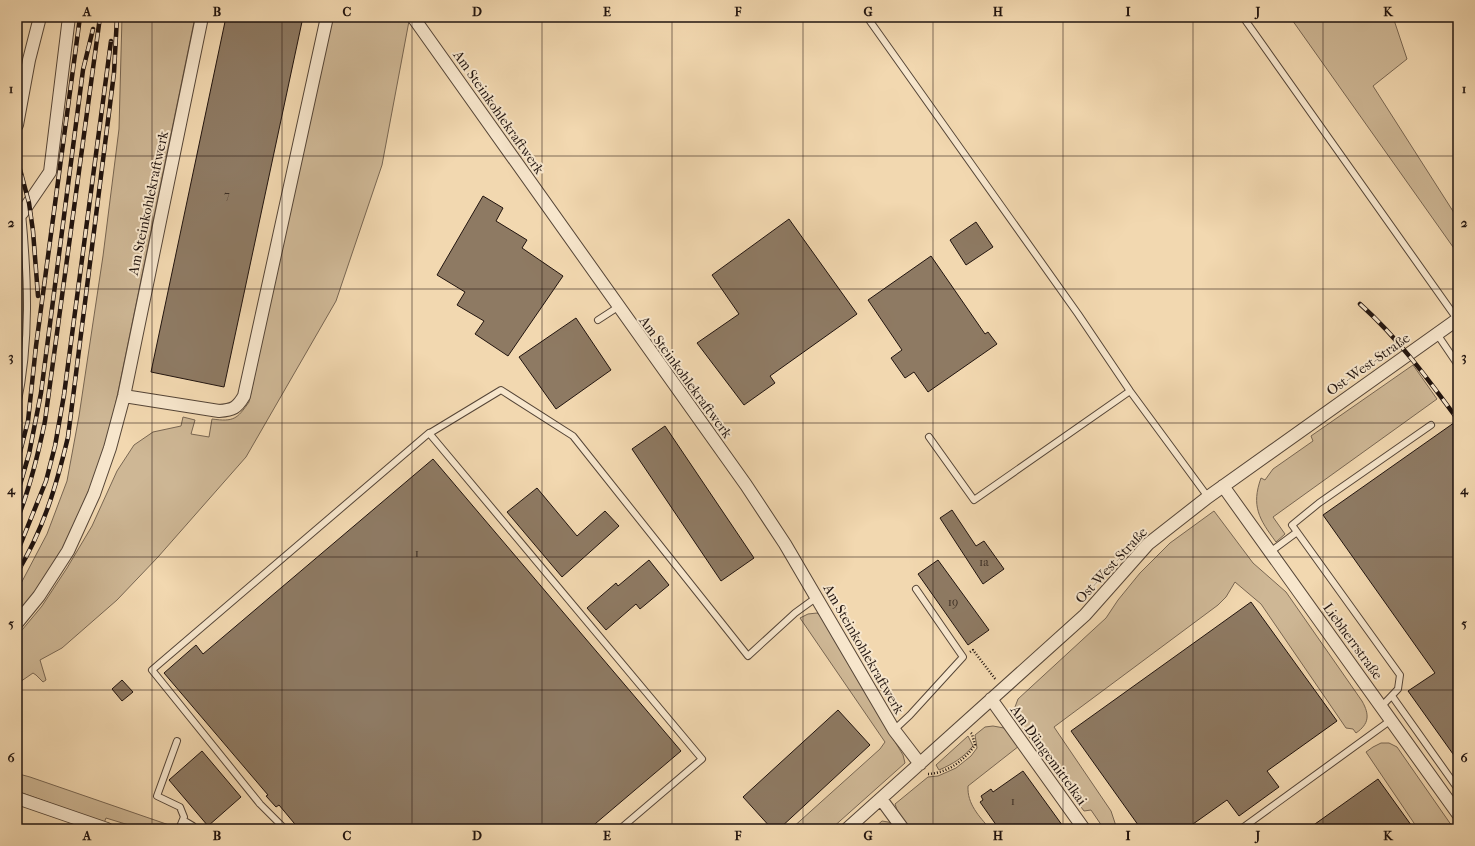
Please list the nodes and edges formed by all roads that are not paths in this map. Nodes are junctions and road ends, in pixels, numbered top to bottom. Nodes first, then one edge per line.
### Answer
1 (40, 17) edge
2 (69, 17) edge
3 (202, 17) edge
4 (327, 17) edge
5 (412, 17) edge
6 (867, 17) edge
7 (1243, 17) edge
8 (29, 60) junction
9 (17, 64) edge
10 (17, 125) edge
11 (20, 213) edge
12 (618, 307) junction
13 (1458, 319) edge
14 (598, 320) dead end
15 (1437, 334) junction
16 (1458, 365) edge
17 (1130, 392) junction
18 (124, 396) junction
19 (17, 406) edge
20 (1431, 425) dead end
21 (430, 433) junction
22 (929, 437) dead end
23 (1223, 486) junction
24 (1208, 497) junction
25 (1297, 532) junction
26 (1270, 552) junction
27 (916, 590) dead end
28 (817, 597) junction
29 (17, 623) edge
30 (1392, 696) junction
31 (991, 699) junction
32 (1381, 707) junction
33 (1391, 720) junction
34 (894, 730) junction
35 (177, 741) dead end
36 (920, 764) junction
37 (1458, 789) edge
38 (17, 798) edge
39 (881, 799) junction
40 (1458, 814) edge
41 (183, 820) junction
42 (107, 829) edge
43 (180, 829) edge
44 (194, 829) edge
45 (285, 829) edge
46 (620, 829) edge
47 (847, 829) edge
48 (903, 829) edge
49 (1084, 829) edge
50 (1241, 829) edge

1 - 8 street
2 - 11 street
3 - 18 street, Am Steinkohlekraftwerk
4 - 18 street
5 - 12 street, Am Steinkohlekraftwerk
6 - 17 lane
7 - 13 lane
8 - 9 street
8 - 10 street
11 - 19 lane
12 - 14 lane
12 - 28 street, Am Steinkohlekraftwerk
13 - 15 street, Ost-West-Straße
15 - 16 lane
15 - 23 street, Ost-West-Straße
17 - 22 lane
17 - 24 lane
18 - 29 street, Am Steinkohlekraftwerk
20 - 25 lane
21 - 28 lane
21 - 45 lane
21 - 46 lane
23 - 24 street, Ost-West-Straße
23 - 26 street, Liebherrstraße
24 - 31 street, Ost-West-Straße
25 - 26 lane
25 - 30 lane
26 - 32 street, Liebherrstraße
27 - 34 lane
28 - 34 street, Am Steinkohlekraftwerk
30 - 32 lane
30 - 37 lane
31 - 36 street, Ost-West-Straße
31 - 49 street, Am Düngemittelkai
32 - 33 street, Liebherrstraße
33 - 40 street, Liebherrstraße
33 - 50 lane
34 - 36 street, Am Steinkohlekraftwerk
35 - 41 lane
36 - 39 street, Ost-West-Straße
38 - 42 street
39 - 47 street, Ost-West-Straße
39 - 48 street
41 - 43 lane
41 - 44 lane

